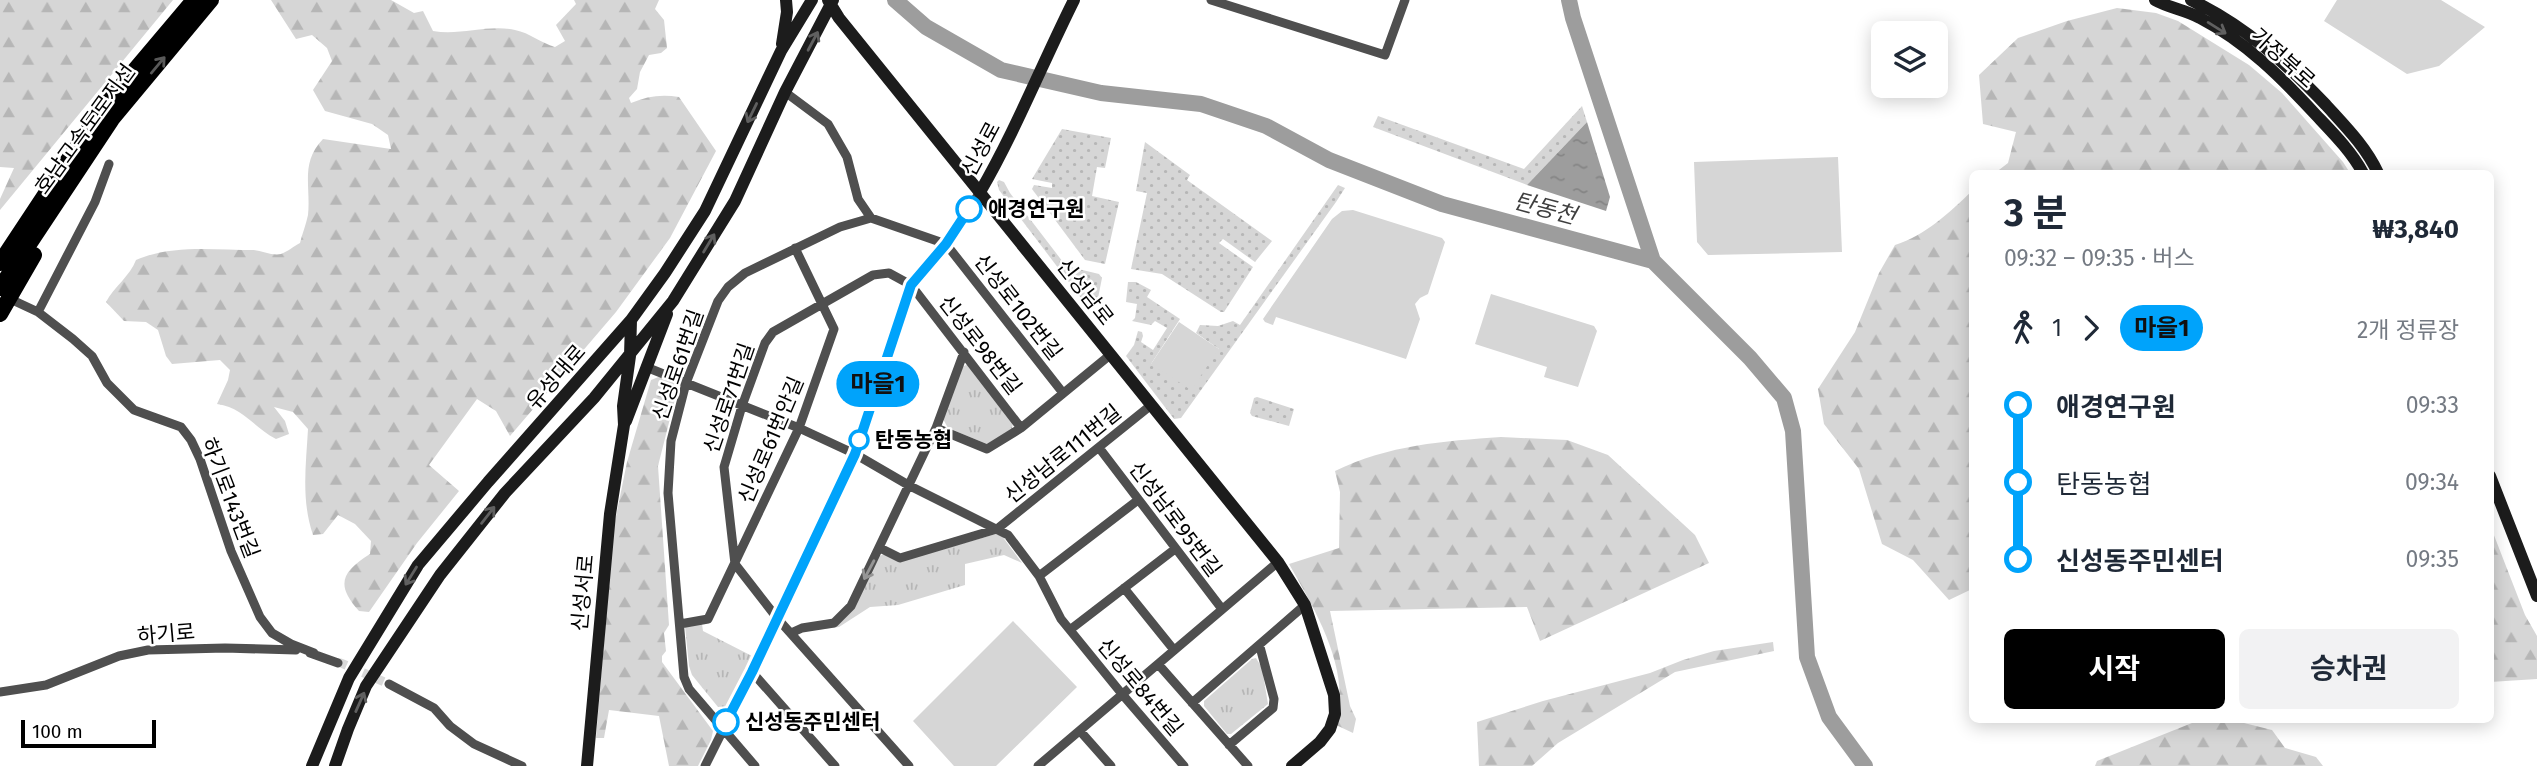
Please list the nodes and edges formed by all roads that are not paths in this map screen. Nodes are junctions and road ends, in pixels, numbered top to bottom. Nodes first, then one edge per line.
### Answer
1 (194, 0) edge
2 (211, 0) edge
3 (786, 0) edge
4 (814, 0) edge
5 (1074, 0) edge
6 (1211, 0) edge
7 (1405, 0) edge
8 (2155, 0) edge
9 (2191, 0) edge
10 (831, 2) edge
11 (781, 51) junction
12 (785, 92) junction
13 (102, 109) junction
14 (108, 164) dead end
15 (2361, 170) edge
16 (2377, 170) edge
17 (73, 178) junction
18 (980, 192) junction
19 (871, 218) junction
20 (0, 244) edge
21 (946, 244) junction
22 (795, 248) junction
23 (0, 263) edge
24 (911, 285) junction
25 (0, 288) edge
26 (0, 293) edge
27 (673, 301) junction
28 (820, 304) junction
29 (38, 313) junction
30 (0, 314) edge
31 (631, 320) junction
32 (634, 350) junction
33 (964, 352) junction
34 (1110, 355) junction
35 (646, 367) junction
36 (686, 383) junction
37 (1063, 393) junction
38 (594, 398) junction
39 (623, 406) junction
40 (742, 406) junction
41 (1150, 406) junction
42 (625, 425) junction
43 (799, 428) junction
44 (936, 428) junction
45 (1021, 428) junction
46 (1100, 449) junction
47 (855, 454) junction
48 (910, 486) junction
49 (2494, 486) edge
50 (1138, 500) junction
51 (997, 529) junction
52 (880, 548) junction
53 (1175, 549) junction
54 (1278, 562) junction
55 (735, 564) junction
56 (1039, 576) junction
57 (1124, 588) junction
58 (2537, 596) edge
59 (1306, 605) junction
60 (1222, 609) junction
61 (777, 618) junction
62 (680, 624) junction
63 (1071, 629) junction
64 (791, 633) junction
65 (1260, 647) junction
66 (1174, 650) junction
67 (314, 653) junction
68 (338, 663) tunnel mouth
69 (1157, 664) junction
70 (752, 672) junction
71 (389, 684) tunnel mouth
72 (0, 692) edge
73 (1122, 694) junction
74 (1192, 704) junction
75 (722, 729) junction
76 (1080, 730) junction
77 (1229, 745) junction
78 (830, 764) edge
79 (1041, 765) edge
80 (312, 766) edge
81 (335, 766) edge
82 (522, 766) edge
83 (587, 766) edge
84 (705, 766) edge
85 (755, 766) edge
86 (909, 766) edge
87 (1111, 766) edge
88 (1184, 766) edge
89 (1248, 766) edge
90 (1292, 766) edge

1 - 13 highway, 호남고속도로지선
17 -> 2 highway, 호남고속도로지선
3 - 11 main road
4 - 10 main road
4 - 11 main road, 유성대로
5 - 18 main road, 신성로
6 - 7 street
8 -> 15 main road, 가정북로
9 - 16 main road, 가정북로
12 -> 10 main road, 유성대로
10 - 18 main road, 신성남로
11 -> 31 main road, 유성대로
12 - 19 street
27 -> 12 main road, 유성대로
13 - 20 highway
13 - 23 highway, 호남고속도로지선
14 - 29 street
17 - 25 highway, 호남고속도로지선
17 - 30 highway
18 - 21 street, 신성로
18 - 34 main road, 신성남로
19 - 21 street
19 - 22 street, 신성로61번길
21 - 24 street, 신성로
21 - 37 street, 신성로102번길
22 - 28 street, 신성로61번안길
22 - 36 street, 신성로61번길
24 - 28 street, 신성로71번길
24 - 33 street, 신성로98번길
24 - 47 street, 신성로
26 - 29 street, 하기로143번길
27 - 32 main road, 유성대로
27 - 35 main road
28 - 40 street, 신성로71번길
28 - 43 street, 신성로61번안길
29 - 67 street, 하기로143번길
31 - 32 main road
31 -> 80 main road, 유성대로
32 - 35 main road
32 - 38 main road, 유성대로
32 - 39 main road
33 - 44 street
33 - 45 street, 신성로98번길
34 - 37 street
34 - 41 main road, 신성남로
35 - 36 street, 신성로84번길
35 - 42 main road
36 - 40 street, 신성로84번길
36 - 62 street, 신성로61번길
37 - 45 street
38 - 39 main road
81 -> 38 main road, 유성대로
39 - 42 main road
40 - 43 street, 신성로84번길
40 - 55 street, 신성로71번길
41 - 46 street, 신성남로111번길
41 - 54 main road, 신성남로
42 - 83 main road, 신성서로
43 - 47 street, 신성로84번길
43 - 55 street, 신성로61번안길
44 - 45 street
44 - 48 street
46 - 50 street, 신성남로95번길
46 - 51 street, 신성남로111번길
47 - 48 street, 신성로84번길
47 - 61 street, 신성로
48 - 51 street, 신성로84번길
48 - 52 street
49 - 58 main road
50 - 53 street, 신성남로95번길
50 - 56 street
51 - 52 street
51 - 56 street, 신성로84번길
52 -> 64 street
53 - 57 street, 신성로84번길
53 - 60 street, 신성남로95번길
54 - 59 main road, 신성남로
54 - 60 street, 신성남로95번길
55 - 61 street
55 - 62 street, 신성로61번안길
56 - 63 street, 신성로84번길
57 - 63 street, 신성로84번길
57 - 66 street
59 - 65 street
59 - 90 main road, 신성남로
60 - 66 street, 신성남로95번길
61 - 64 street
61 - 70 street, 신성로
62 - 75 street, 신성로61번길
63 - 73 street, 신성로84번길
64 - 86 street
65 - 74 street
65 - 77 street
66 - 69 street, 신성남로95번길
67 - 68 street, 하기로
67 - 72 street, 하기로
69 - 73 street, 신성남로95번길
69 - 74 street
70 - 75 street, 신성로
70 - 78 street
71 - 82 street
73 - 76 street, 신성남로95번길
73 - 88 street, 신성로84번길
74 - 77 street
75 - 84 street, 신성로
75 - 85 street, 신성로61번길
76 - 79 street, 신성남로95번길
76 - 87 street
77 - 89 street

